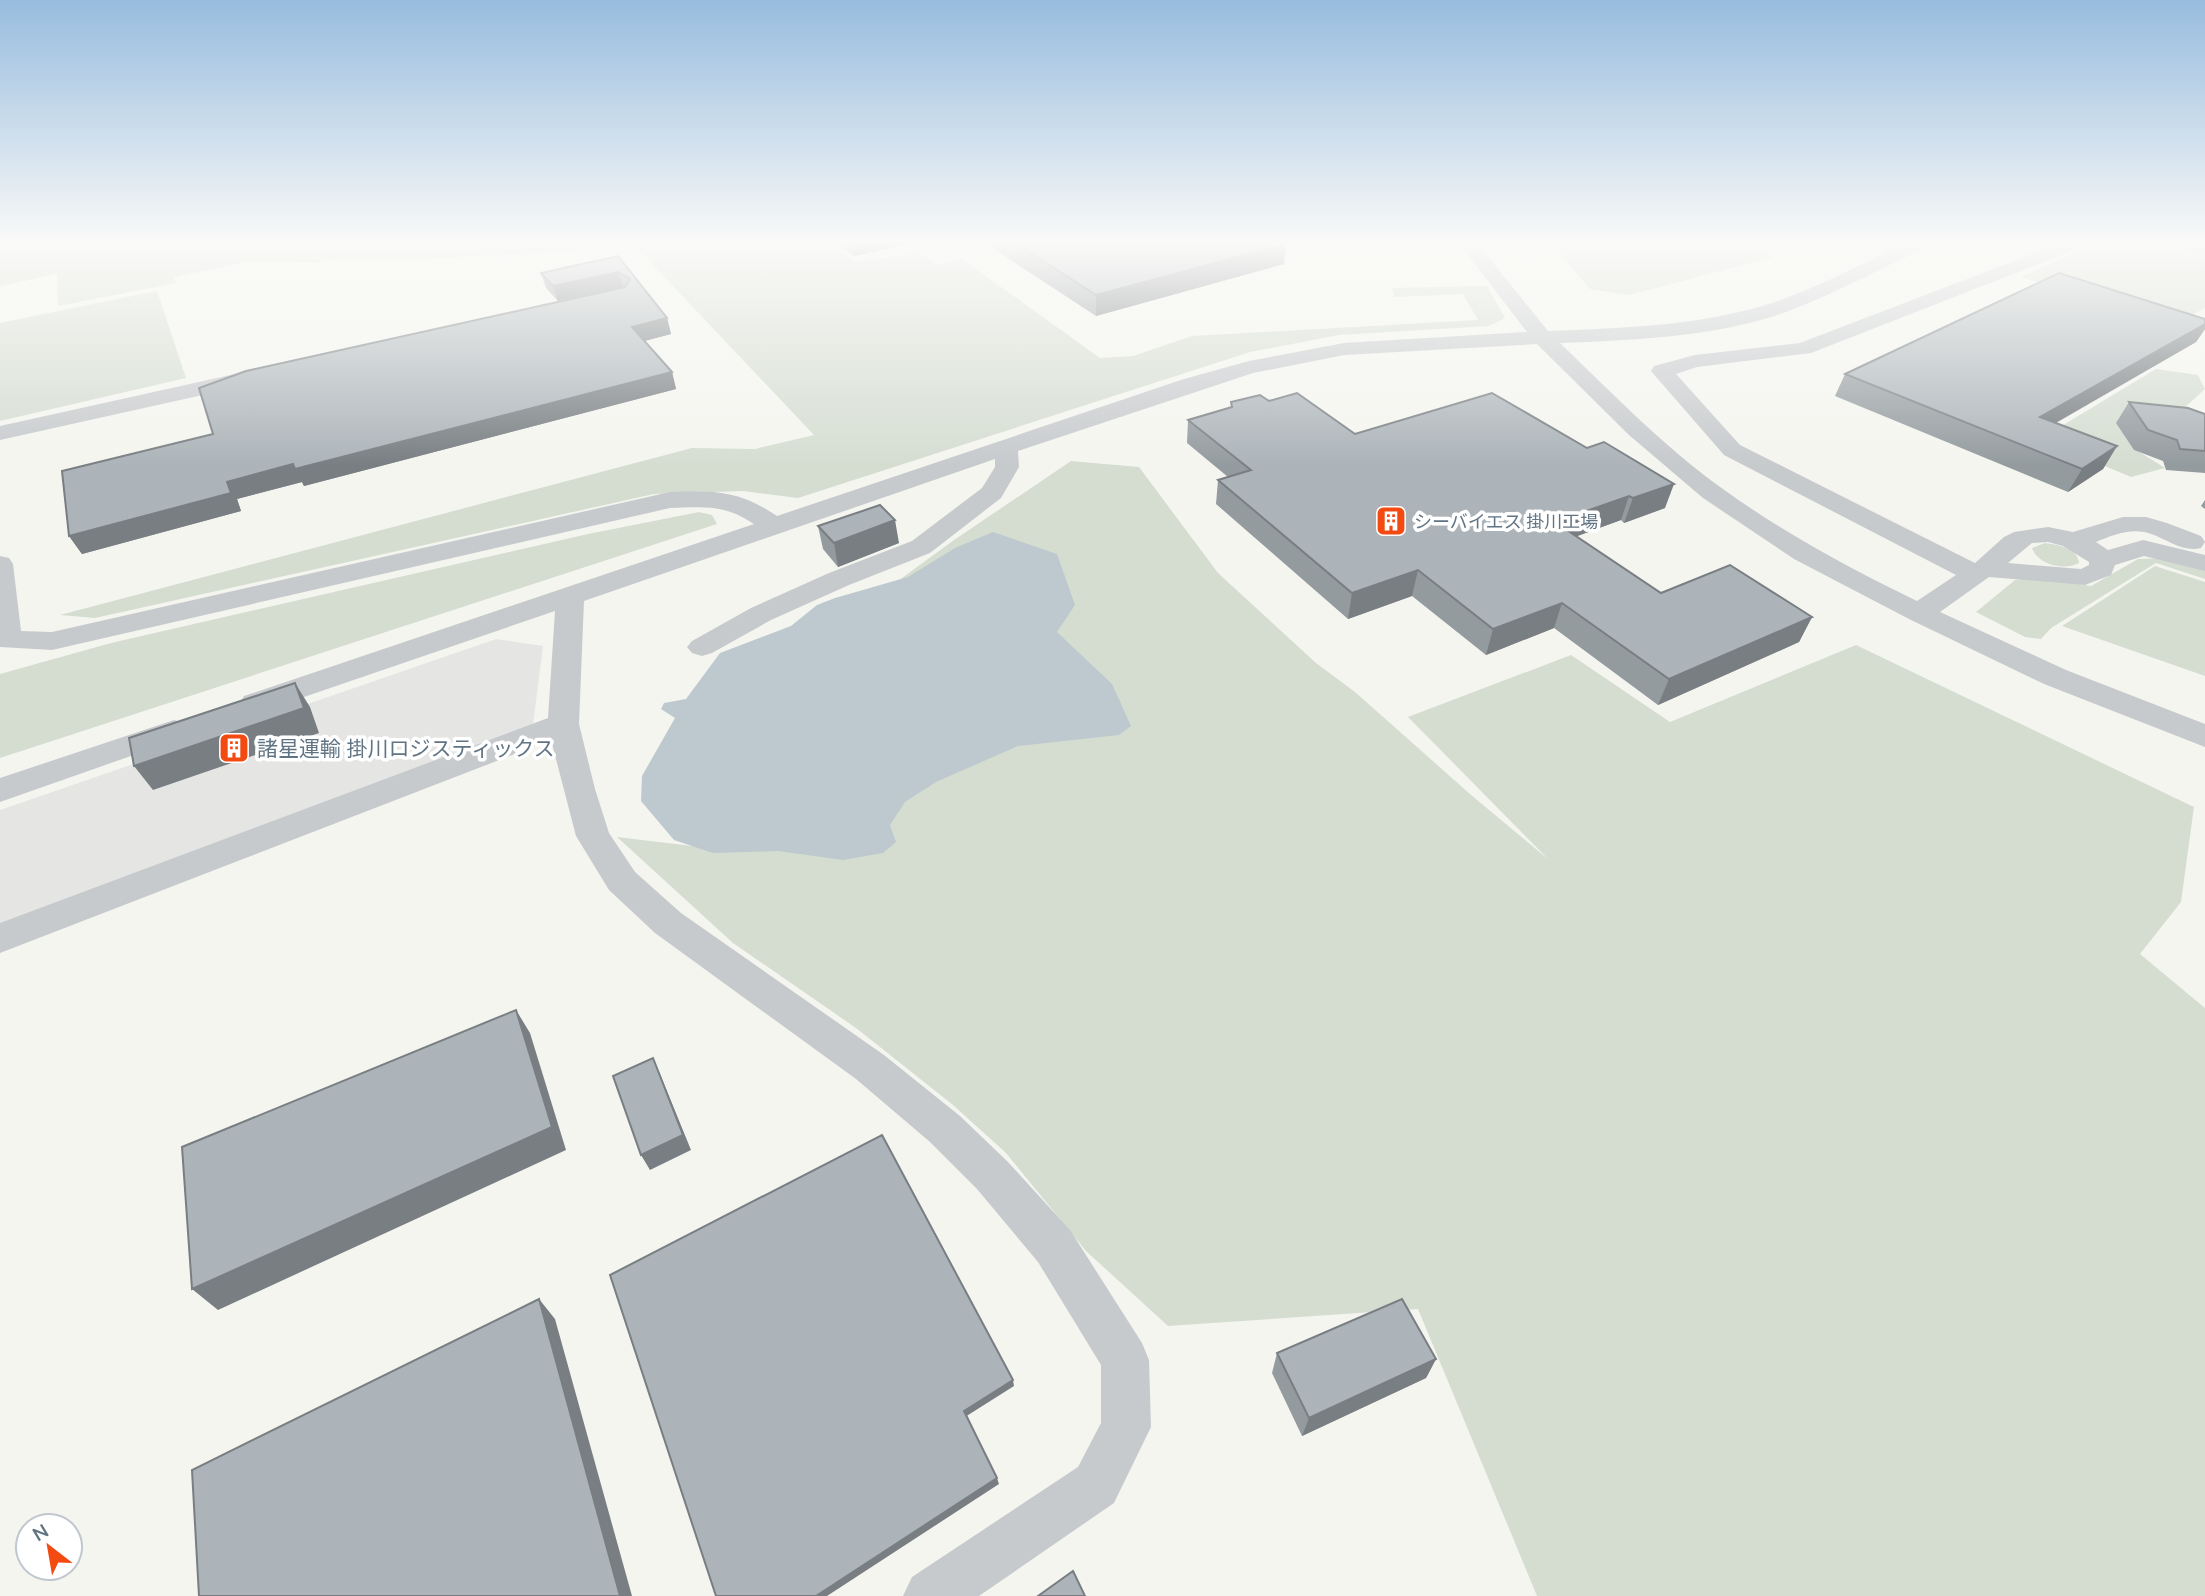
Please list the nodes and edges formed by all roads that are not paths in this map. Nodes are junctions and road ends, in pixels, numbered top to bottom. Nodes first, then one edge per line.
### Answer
1 (1527, 317) edge
2 (1738, 317) edge
3 (1885, 317) edge
4 (1542, 337) junction
5 (271, 373) edge
6 (0, 433) edge
7 (1006, 447) junction
8 (774, 526) junction
9 (2076, 540) junction
10 (2199, 552) edge
11 (2103, 560) junction
12 (0, 564) edge
13 (1980, 571) junction
14 (570, 595) junction
15 (1919, 613) junction
16 (702, 647) dead end
17 (233, 710) edge
18 (194, 723) edge
19 (563, 724) junction
20 (2205, 736) edge
21 (0, 790) edge
22 (0, 938) edge
23 (931, 1596) edge

1 - 4 street
2 - 4 street
3 - 13 street
4 - 7 street
4 - 15 street
5 - 6 street
7 - 8 street
7 - 16 street
8 - 12 street
8 - 14 street
9 - 10 street
9 - 11 street
9 - 13 street
10 - 11 street
11 - 13 street
13 - 15 street
14 - 17 street
14 - 19 street
15 - 20 street
18 - 21 street
19 - 22 street
19 - 23 street

